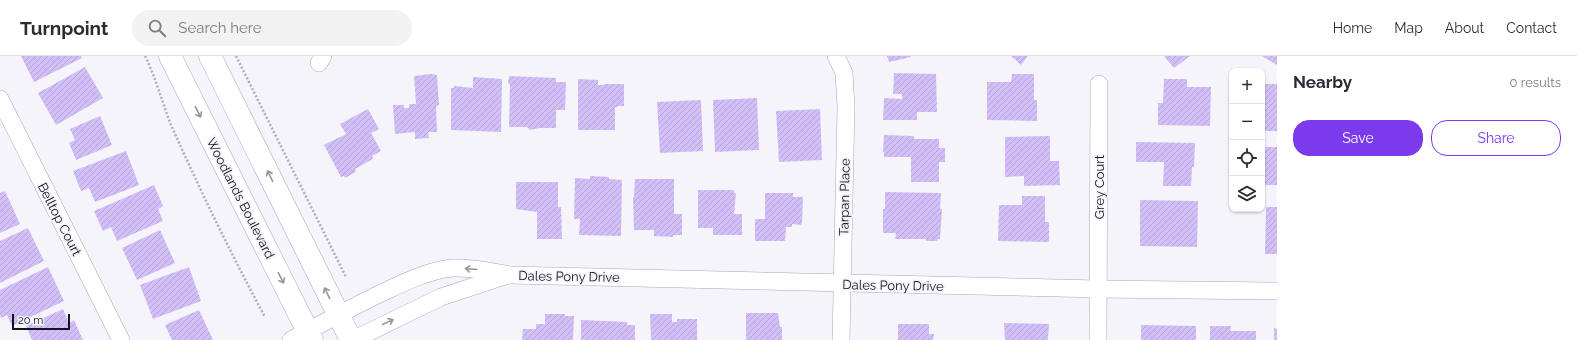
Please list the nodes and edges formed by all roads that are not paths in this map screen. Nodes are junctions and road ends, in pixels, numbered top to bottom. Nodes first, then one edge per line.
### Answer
1 (170, 56) edge
2 (210, 56) edge
3 (836, 56) edge
4 (1099, 84) dead end
5 (0, 99) edge
6 (510, 275) junction
7 (843, 283) junction
8 (1098, 289) junction
9 (1277, 291) edge
10 (338, 314) junction
11 (304, 337) edge
12 (121, 340) edge
13 (352, 340) edge
14 (841, 340) edge
15 (1098, 340) edge

1 -> 11 street, Woodlands Boulevard
10 -> 2 street
3 - 7 street, Tarpan Place
4 - 8 street, Grey Court
5 - 12 street, Belltop Court
6 - 7 street, Dales Pony Drive
6 -> 10 street, Dales Pony Drive
13 -> 6 street, Dales Pony Drive
7 - 8 street, Dales Pony Drive
7 - 14 street, Tarpan Place
8 - 9 street, Dales Pony Drive
8 - 15 street, Grey Court
10 - 11 street, Dales Pony Drive
10 - 13 street

